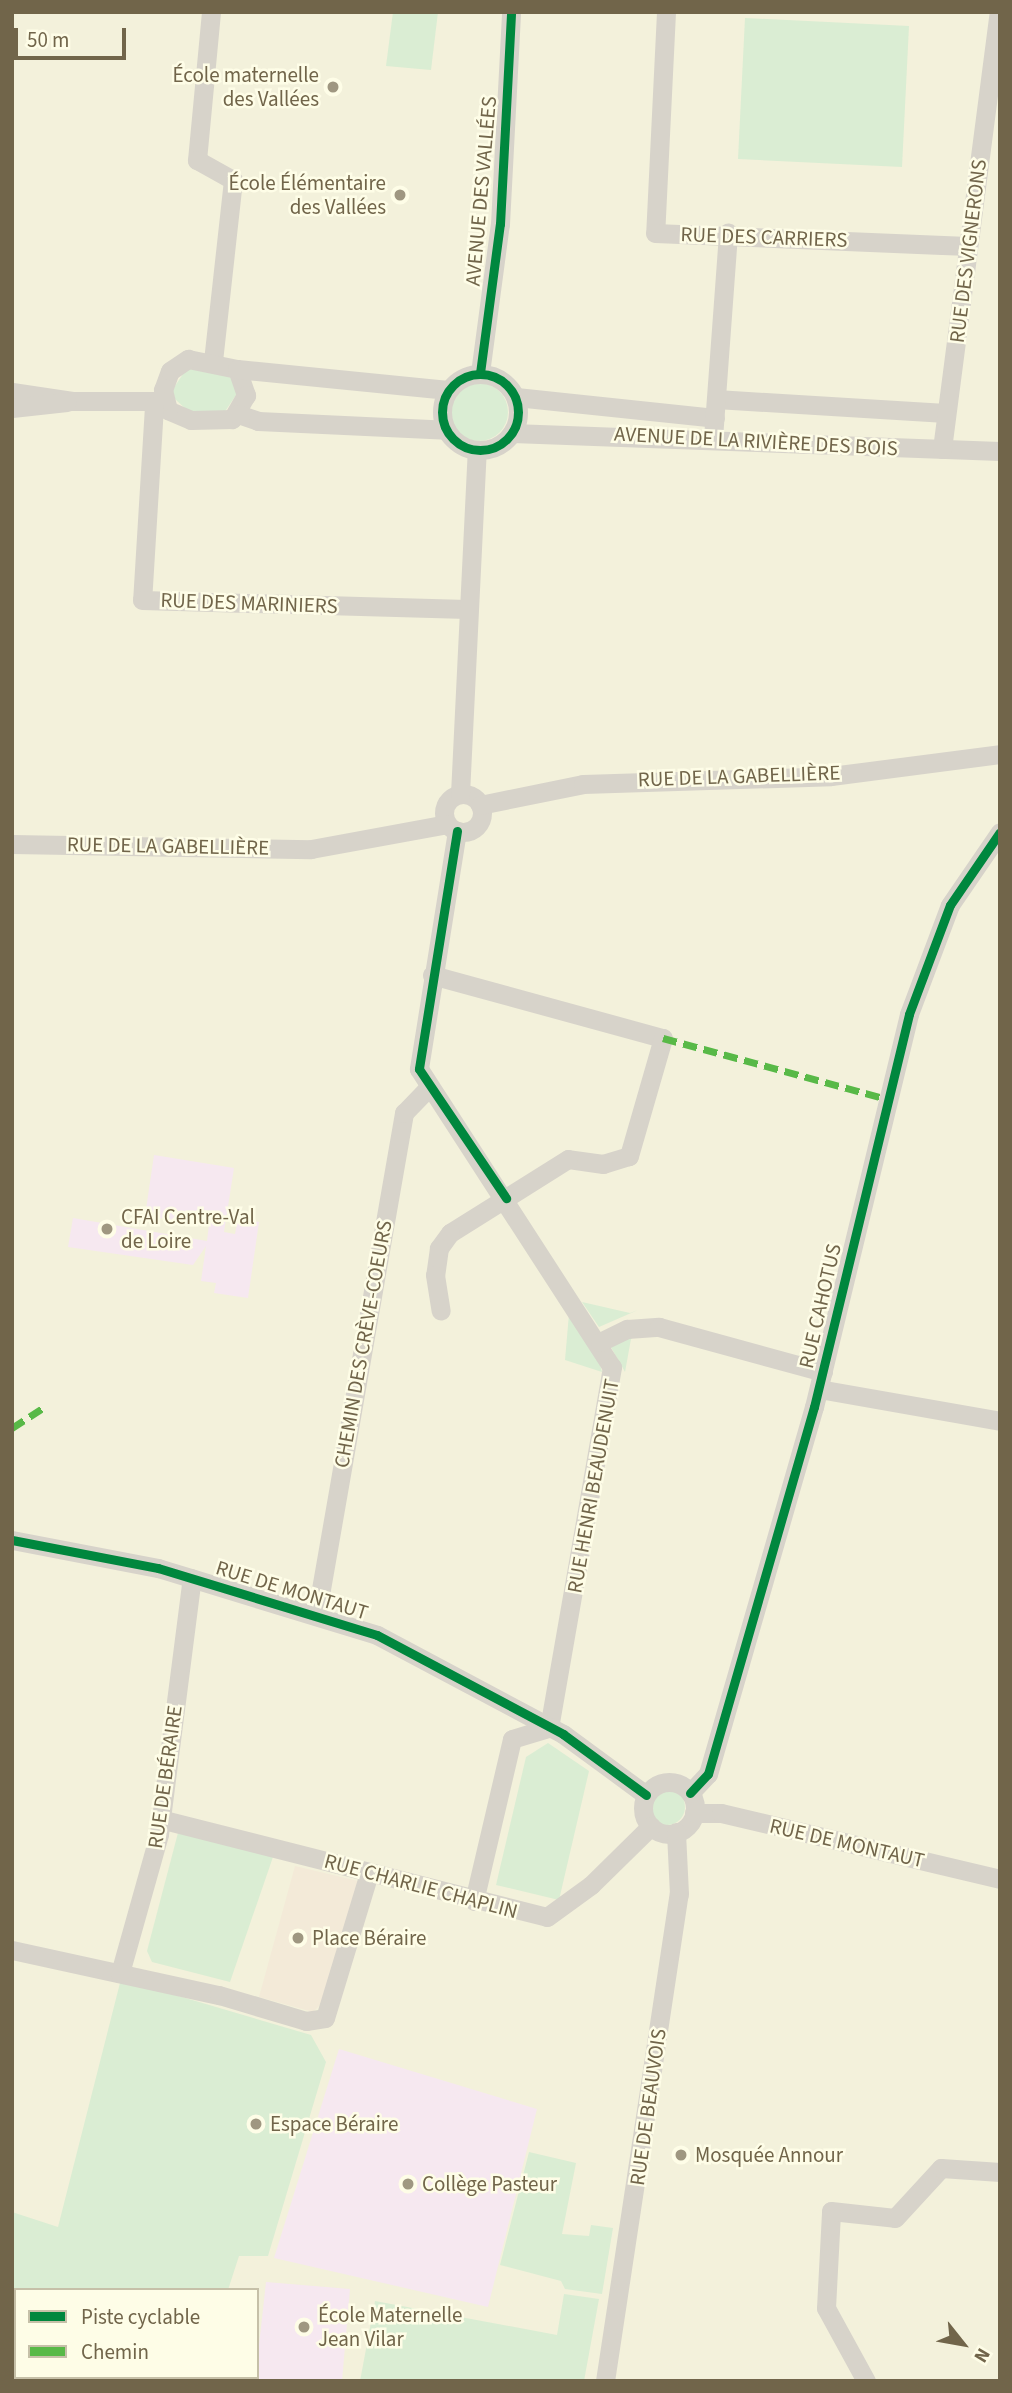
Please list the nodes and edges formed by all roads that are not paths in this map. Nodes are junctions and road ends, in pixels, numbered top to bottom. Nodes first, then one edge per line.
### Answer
1 (211, 12) edge
2 (511, 12) edge
3 (666, 12) edge
4 (999, 12) edge
5 (728, 233) junction
6 (968, 246) junction
7 (213, 360) junction
8 (237, 369) junction
9 (480, 373) junction
10 (448, 390) junction
11 (12, 393) edge
12 (516, 397) junction
13 (72, 401) junction
14 (159, 404) junction
15 (12, 408) edge
16 (715, 408) junction
17 (946, 412) junction
18 (238, 414) junction
19 (446, 430) junction
20 (512, 433) junction
21 (713, 438) junction
22 (942, 449) junction
23 (477, 451) junction
24 (1000, 451) edge
25 (467, 609) junction
26 (1000, 754) edge
27 (460, 794) junction
28 (480, 805) junction
29 (452, 828) junction
30 (1000, 832) edge
31 (12, 844) edge
32 (432, 975) junction
33 (429, 1087) junction
34 (506, 1198) junction
35 (441, 1311) dead end
36 (600, 1342) junction
37 (821, 1380) junction
38 (1000, 1421) edge
39 (12, 1540) edge
40 (192, 1578) junction
41 (317, 1612) junction
42 (550, 1728) junction
43 (690, 1793) junction
44 (646, 1795) junction
45 (694, 1813) junction
46 (160, 1819) junction
47 (651, 1826) junction
48 (676, 1832) junction
49 (369, 1873) junction
50 (1000, 1879) edge
51 (474, 1901) junction
52 (12, 1950) edge
53 (120, 1973) junction
54 (1000, 2172) edge
55 (864, 2380) edge
56 (605, 2381) edge

1 - 7 street
2 - 9 street, AVENUE DES VALLÉES
3 - 5 street, RUE DES CARRIERS
4 - 6 street, RUE DES VIGNERONS
5 - 6 street, RUE DES CARRIERS
5 - 16 street
6 - 17 street, RUE DES VIGNERONS
7 - 8 street
7 - 14 street
8 - 10 street
8 - 18 street
9 - 10 street
9 - 12 street
10 - 19 street
11 - 13 street
12 - 16 street, AVENUE DE LA RIVIÈRE DES BOIS
12 - 20 street
13 - 14 street
13 - 15 street
14 - 18 street
14 - 25 street, RUE DES MARINIERS
16 - 17 street, AVENUE DE LA RIVIÈRE DES BOIS
16 - 21 street
17 - 22 street, RUE DES VIGNERONS
18 - 19 street
19 - 23 street
20 - 21 street, AVENUE DE LA RIVIÈRE DES BOIS
20 - 23 street
21 - 22 street, AVENUE DE LA RIVIÈRE DES BOIS
22 - 24 street, AVENUE DE LA RIVIÈRE DES BOIS
23 - 25 street
25 - 27 street
26 - 28 street, RUE DE LA GABELLIÈRE
27 - 28 street
27 - 29 street
28 - 29 street
29 - 31 street, RUE DE LA GABELLIÈRE
29 - 32 street, RUE HENRI BEAUDENUIT
30 - 37 street, RUE CAHOTUS
32 - 33 street, RUE HENRI BEAUDENUIT
32 - 34 street
33 - 34 street, RUE HENRI BEAUDENUIT
33 - 41 street, CHEMIN DES CRÈVE-COEURS
34 - 35 street
34 - 36 street, RUE HENRI BEAUDENUIT
36 - 37 street
36 - 42 street, RUE HENRI BEAUDENUIT
37 - 38 street
37 - 43 street, RUE CAHOTUS
39 - 40 street, RUE DE MONTAUT
40 - 41 street, RUE DE MONTAUT
40 - 46 street, RUE DE BÉRAIRE
41 - 42 street, RUE DE MONTAUT
42 - 44 street, RUE DE MONTAUT
42 - 51 street
43 - 44 street
43 - 45 street
44 - 47 street
45 - 48 street
45 - 50 street, RUE DE MONTAUT
46 - 49 street, RUE CHARLIE CHAPLIN
46 - 53 street, RUE DE BÉRAIRE
47 - 48 street
47 - 51 street, RUE CHARLIE CHAPLIN
48 - 56 street, RUE DE BEAUVOIS
49 - 51 street, RUE CHARLIE CHAPLIN
49 - 53 street
52 - 53 street
54 - 55 street

